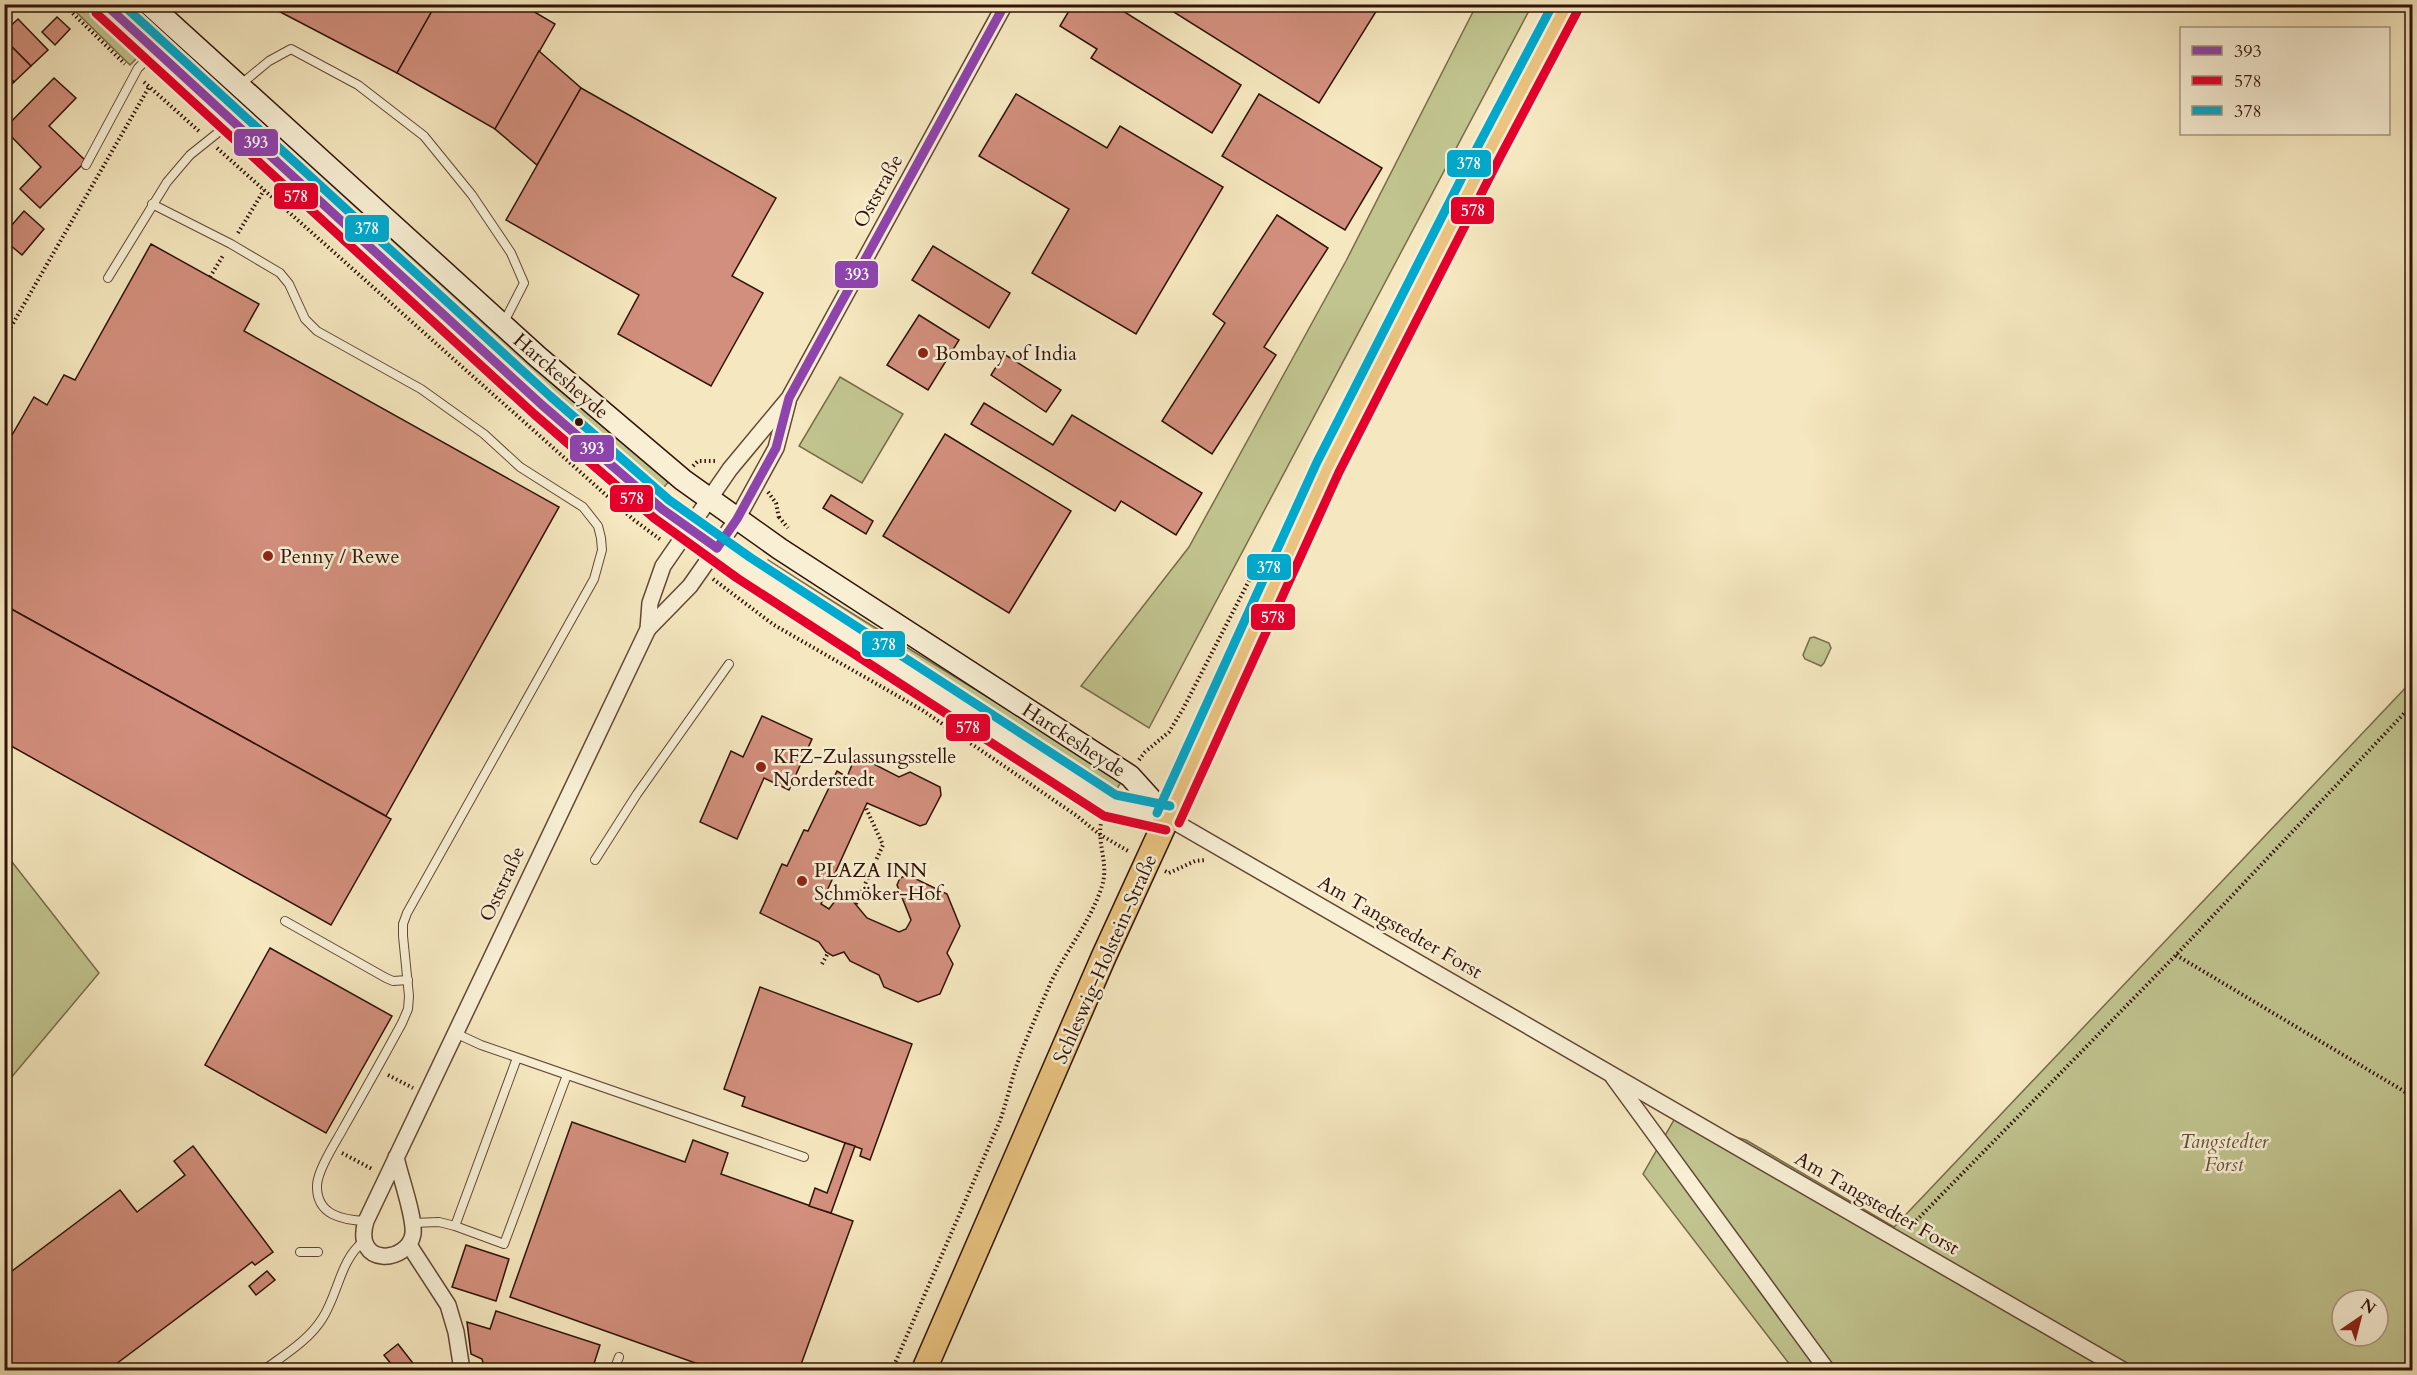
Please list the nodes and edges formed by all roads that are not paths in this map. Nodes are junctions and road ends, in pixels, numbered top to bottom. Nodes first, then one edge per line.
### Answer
1 (104, 4) edge
2 (149, 4) edge
3 (1005, 4) edge
4 (1567, 4) edge
5 (155, 52) junction
6 (238, 87) junction
7 (231, 122) junction
8 (86, 165) dead end
9 (152, 204) junction
10 (108, 278) dead end
11 (503, 326) junction
12 (789, 398) junction
13 (709, 499) junction
14 (737, 519) junction
15 (688, 528) junction
16 (717, 548) junction
17 (648, 629) junction
18 (729, 664) dead end
19 (1168, 818) junction
20 (595, 860) dead end
21 (285, 921) dead end
22 (408, 980) junction
23 (454, 1033) junction
24 (517, 1058) junction
25 (1610, 1072) junction
26 (567, 1075) junction
27 (396, 1157) junction
28 (804, 1157) dead end
29 (366, 1221) junction
30 (412, 1223) junction
31 (455, 1226) junction
32 (363, 1242) junction
33 (409, 1245) junction
34 (300, 1252) dead end
35 (318, 1252) dead end
36 (620, 1357) dead end
37 (266, 1370) edge
38 (462, 1371) edge
39 (614, 1371) edge
40 (924, 1371) edge
41 (1827, 1371) edge
42 (2123, 1371) edge

1 - 5 main road, Harckesheyde
2 - 6 main road, Harckesheyde
3 - 12 street, Oststraße
4 - 19 main road, Schleswig-Holstein-Straße
5 - 7 main road, Harckesheyde
5 - 8 lane
6 - 11 main road, Harckesheyde
6 - 11 lane
7 - 9 lane
7 - 15 main road, Harckesheyde
9 - 10 lane
9 - 22 lane
11 - 13 main road, Harckesheyde
12 - 13 street, Oststraße
12 - 14 street, Oststraße
13 - 14 main road, Harckesheyde
13 - 15 street, Oststraße
14 - 16 street, Oststraße
14 - 19 main road, Harckesheyde
15 - 16 main road, Harckesheyde
15 - 17 street, Oststraße
16 - 17 street, Oststraße
16 - 19 main road, Harckesheyde
17 - 23 street, Oststraße
18 - 20 lane
19 - 25 street, Am Tangstedter Forst
19 - 40 main road, Schleswig-Holstein-Straße
21 - 22 lane
22 - 29 lane
23 - 24 lane
23 - 27 street, Oststraße
24 - 26 lane
24 - 31 lane
25 - 41 street, Am Tangstedter Forst
25 - 42 street, Am Tangstedter Forst
26 - 28 lane
26 - 31 lane
27 - 29 street, Oststraße
27 - 30 street
29 - 32 street, Oststraße
30 - 31 lane
30 - 33 street
32 - 33 street
32 - 37 lane
33 - 38 street
34 - 35 lane
36 - 39 lane

